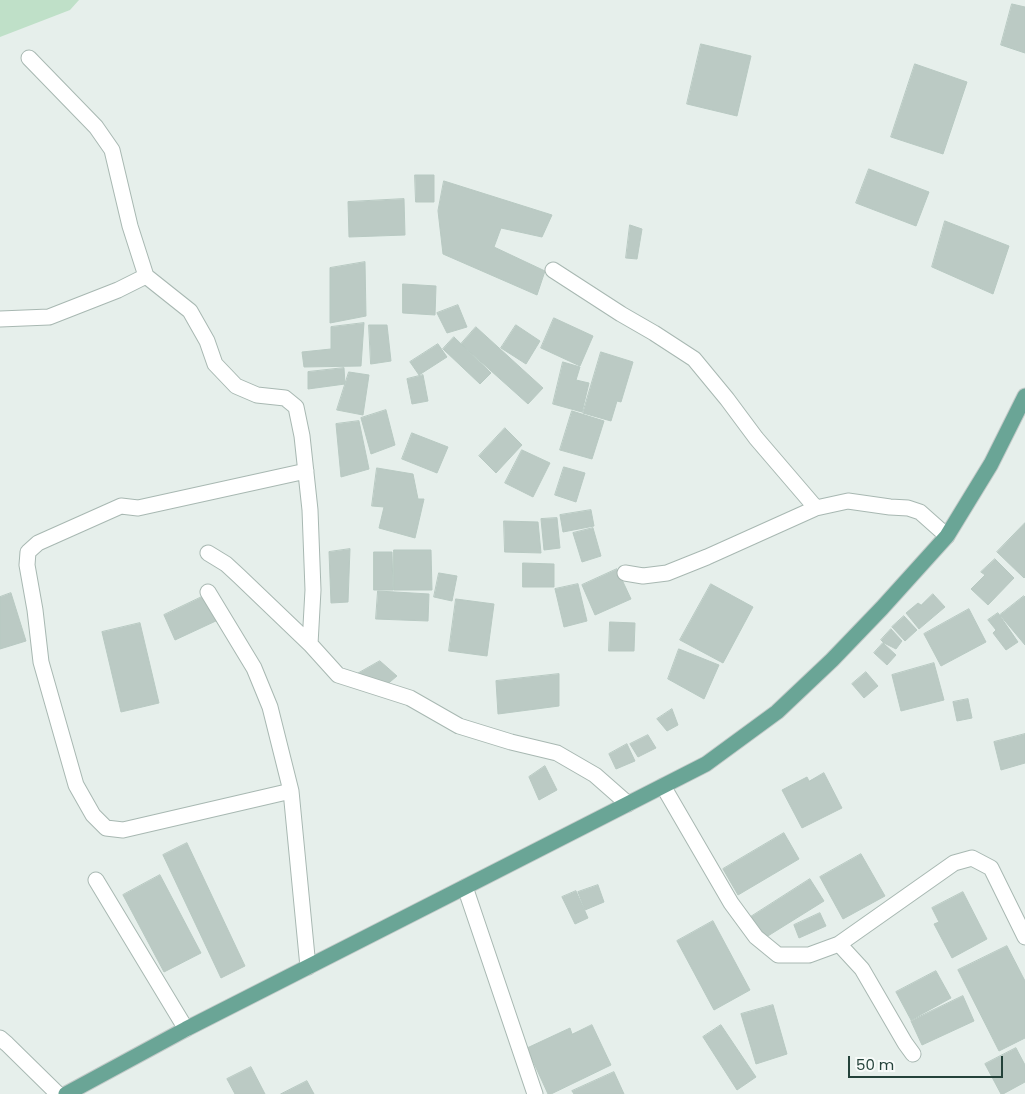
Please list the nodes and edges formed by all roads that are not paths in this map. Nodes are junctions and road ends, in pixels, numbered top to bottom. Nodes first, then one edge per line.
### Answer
1 (29, 58) dead end
2 (553, 270) dead end
3 (146, 276) junction
4 (0, 319) edge
5 (1025, 396) edge
6 (306, 471) junction
7 (816, 508) junction
8 (947, 536) junction
9 (208, 553) dead end
10 (625, 573) dead end
11 (208, 592) dead end
12 (310, 644) junction
13 (663, 786) junction
14 (291, 791) junction
15 (628, 804) junction
16 (96, 880) dead end
17 (465, 888) junction
18 (1025, 937) edge
19 (839, 944) junction
20 (308, 967) junction
21 (186, 1029) junction
22 (0, 1038) edge
23 (913, 1054) dead end
24 (58, 1094) edge
25 (66, 1094) edge
26 (535, 1094) edge

1 - 3 street
2 - 7 street
3 - 4 street
3 - 6 street
5 - 8 main road
6 - 12 street
6 - 14 street
7 - 8 street
7 - 10 street
8 - 13 main road
9 - 12 street
11 - 14 street
12 - 15 street
13 - 15 main road
13 - 19 street
14 - 20 street
15 - 17 main road
16 - 21 street
17 - 20 main road
17 - 26 street
18 - 19 street
19 - 23 street
20 - 21 main road
21 - 25 main road
22 - 24 street

